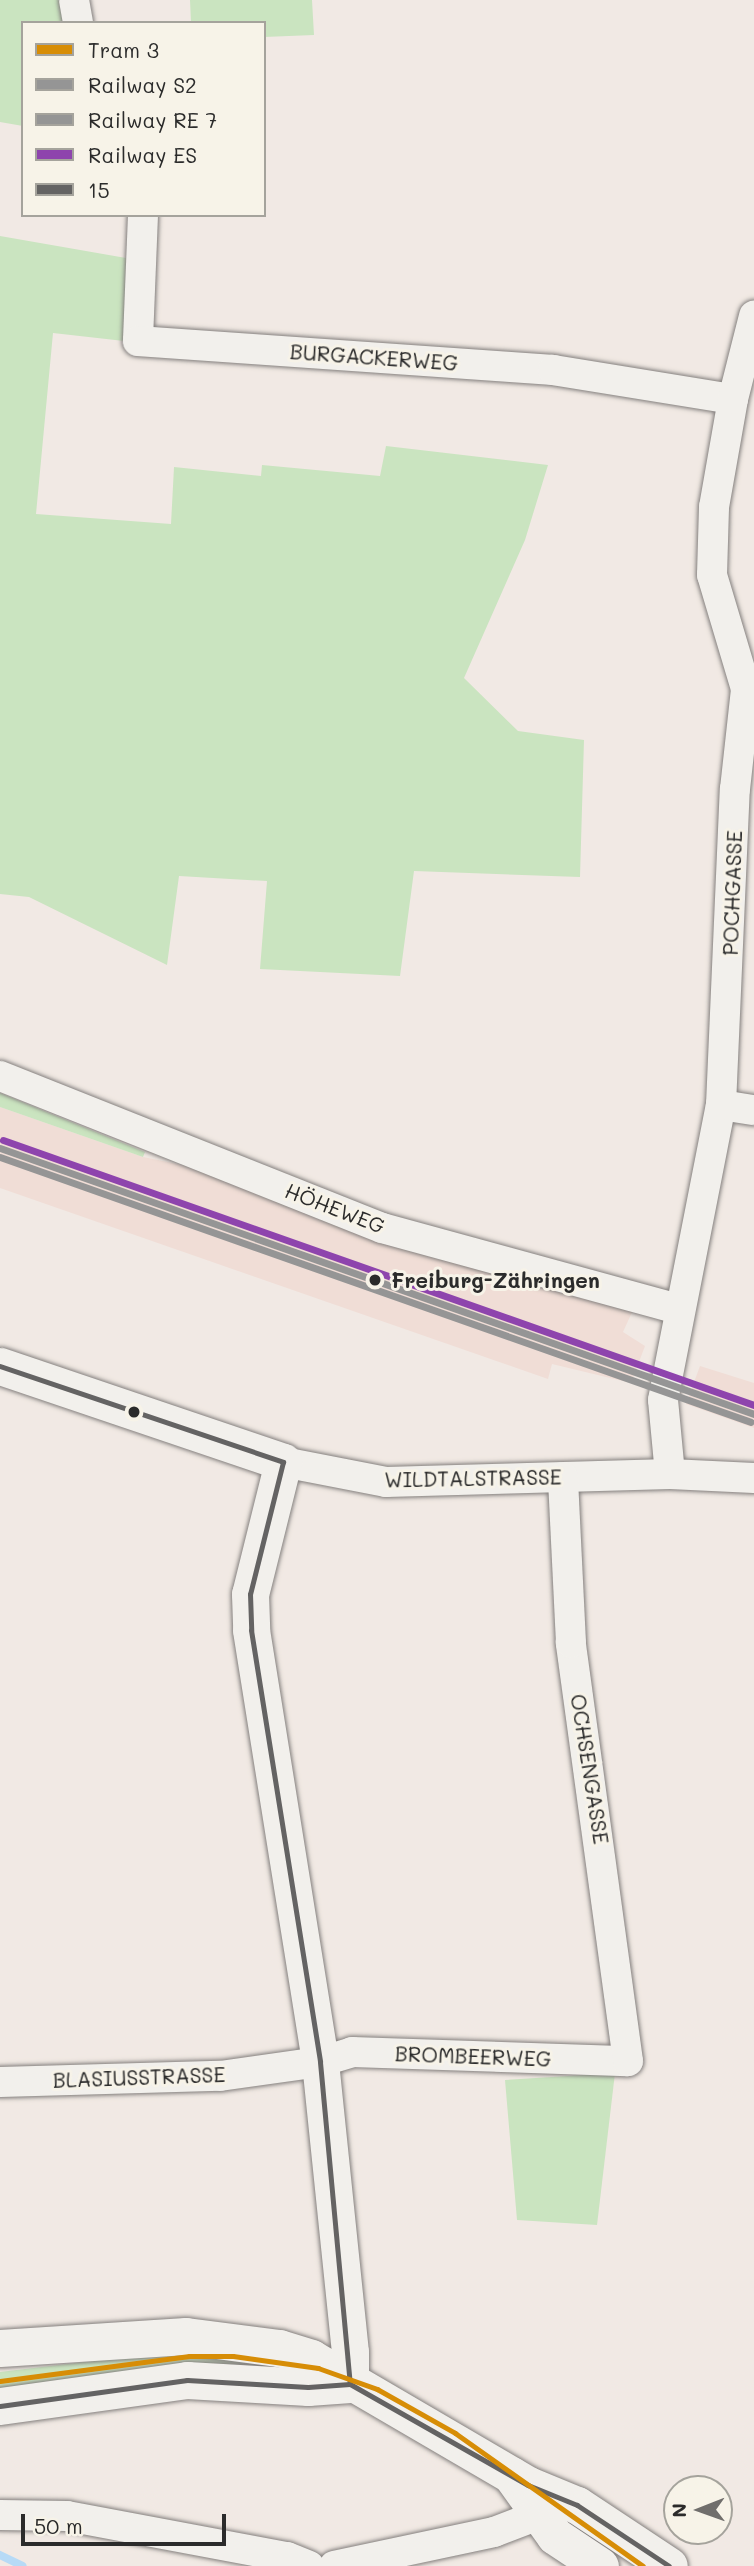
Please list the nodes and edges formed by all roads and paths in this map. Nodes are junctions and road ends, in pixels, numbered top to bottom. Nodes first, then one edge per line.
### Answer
1 (74, 0) edge
2 (78, 21) edge
3 (143, 217) edge
4 (754, 316) edge
5 (733, 399) junction
6 (750, 685) edge
7 (0, 1076) edge
8 (721, 1105) junction
9 (754, 1110) edge
10 (679, 1309) junction
11 (0, 1366) edge
12 (283, 1462) junction
13 (670, 1474) junction
14 (563, 1477) junction
15 (754, 1478) edge
16 (628, 2061) joint
17 (320, 2062) junction
18 (0, 2082) edge
19 (0, 2348) edge
20 (349, 2384) junction
21 (0, 2406) edge
22 (510, 2474) junction
23 (577, 2505) junction
24 (0, 2515) edge
25 (537, 2515) junction
26 (309, 2566) edge
27 (334, 2566) edge
28 (600, 2566) edge
29 (669, 2566) edge

1 - 2 street
3 - 5 street, BURGACKERWEG
4 - 5 street, POCHGASSE
5 - 6 street, POCHGASSE
6 - 8 street, POCHGASSE
7 - 10 street, HÖHEWEG
8 - 9 street
8 - 10 street, POCHGASSE
10 - 13 street, POCHGASSE
11 - 12 street, WILDTALSTRASSE
12 - 14 street, WILDTALSTRASSE
12 - 17 street
13 - 14 street, WILDTALSTRASSE
13 - 15 street, WILDTALSTRASSE
14 - 16 street, OCHSENGASSE
16 - 17 street, BROMBEERWEG
17 - 18 street, BLASIUSSTRASSE
17 - 20 street
19 - 20 street
20 - 21 street
20 - 22 street
22 - 23 street
22 - 25 street
23 - 25 street
23 - 29 street
24 - 26 street
25 - 27 street
25 - 28 street

